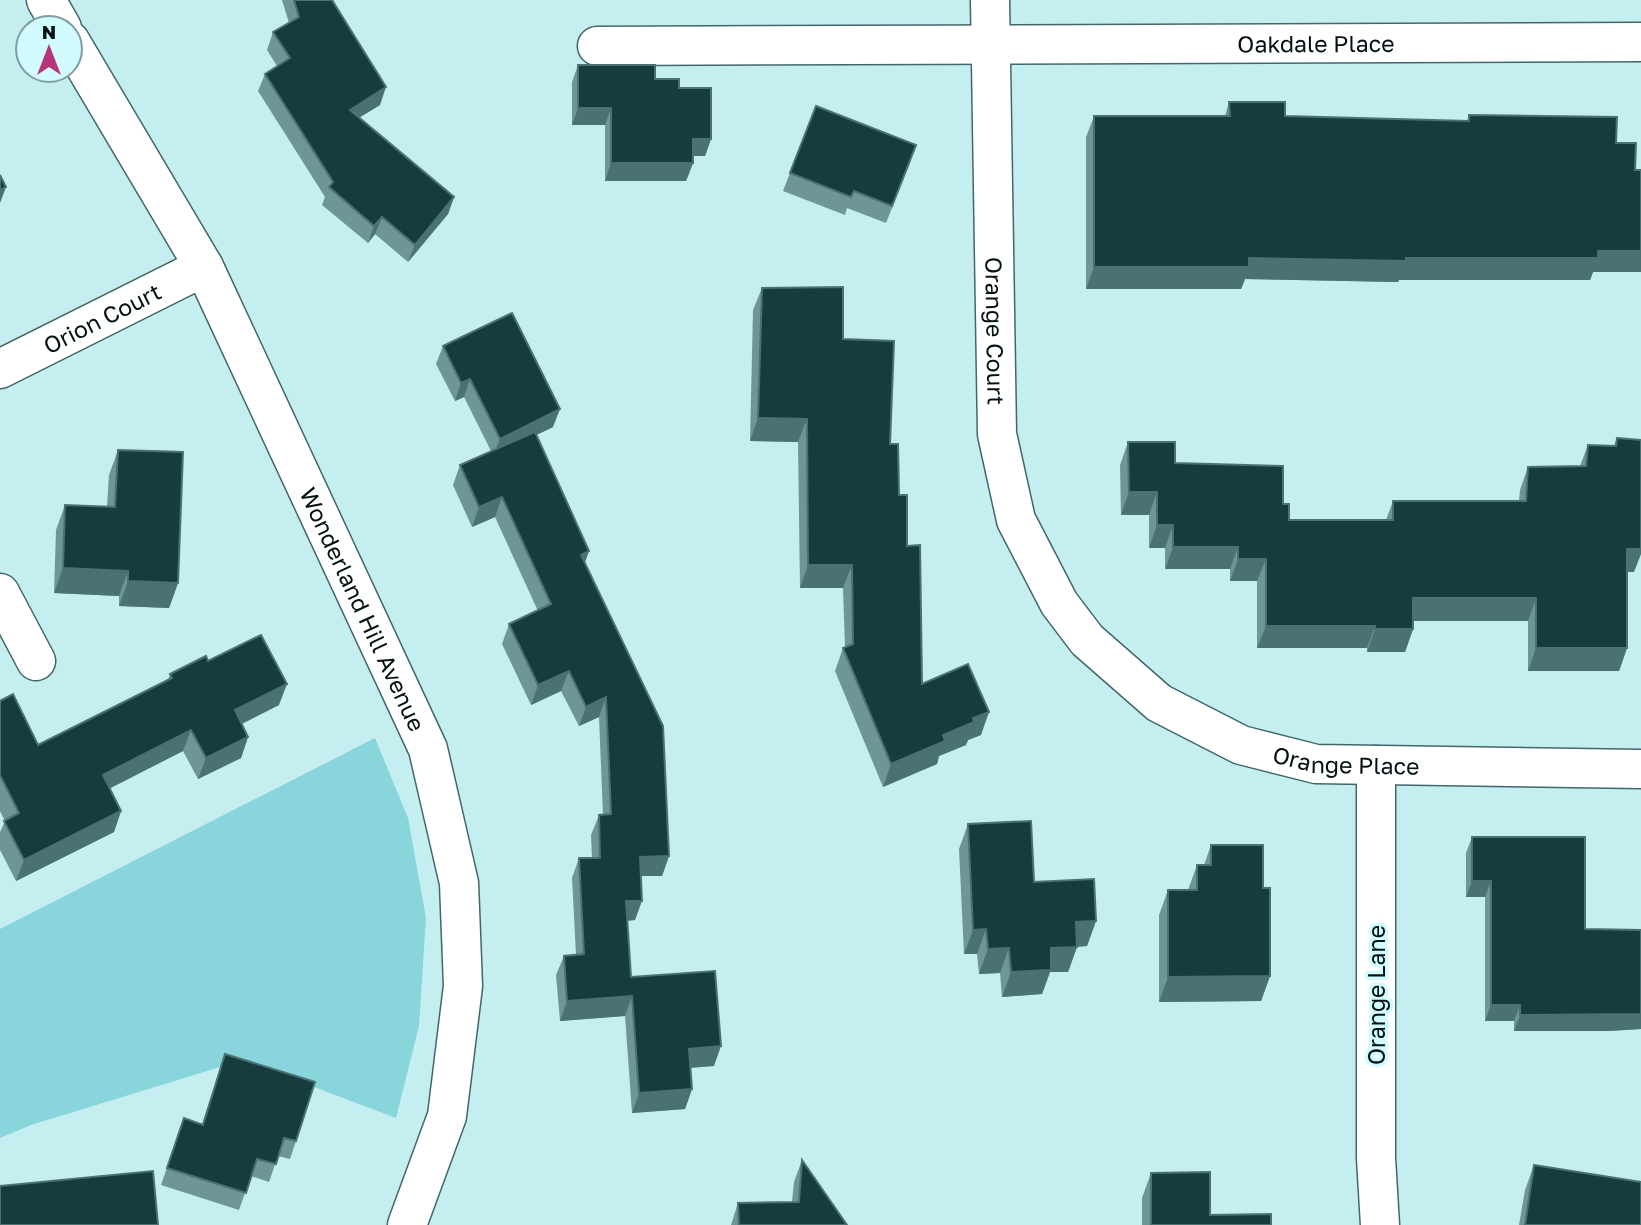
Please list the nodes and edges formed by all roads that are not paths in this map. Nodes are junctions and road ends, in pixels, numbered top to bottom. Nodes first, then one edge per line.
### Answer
1 (990, 0) edge
2 (1641, 42) edge
3 (991, 45) junction
4 (597, 46) dead end
5 (84, 65) edge
6 (204, 267) junction
7 (0, 369) edge
8 (0, 593) edge
9 (1087, 640) joint
10 (36, 662) dead end
11 (1376, 765) junction
12 (1641, 769) edge
13 (411, 1223) edge
14 (1380, 1225) edge

1 - 3 street, Orange Court
2 - 3 street, Oakdale Place
3 - 4 street, Oakdale Place
3 - 9 street, Orange Court
5 - 6 street, Wonderland Hill Avenue
6 - 7 street, Orion Court
6 - 13 street, Wonderland Hill Avenue
8 - 10 street
9 - 11 street, Orange Place
11 - 12 street, Orange Place
11 - 14 street, Orange Lane

